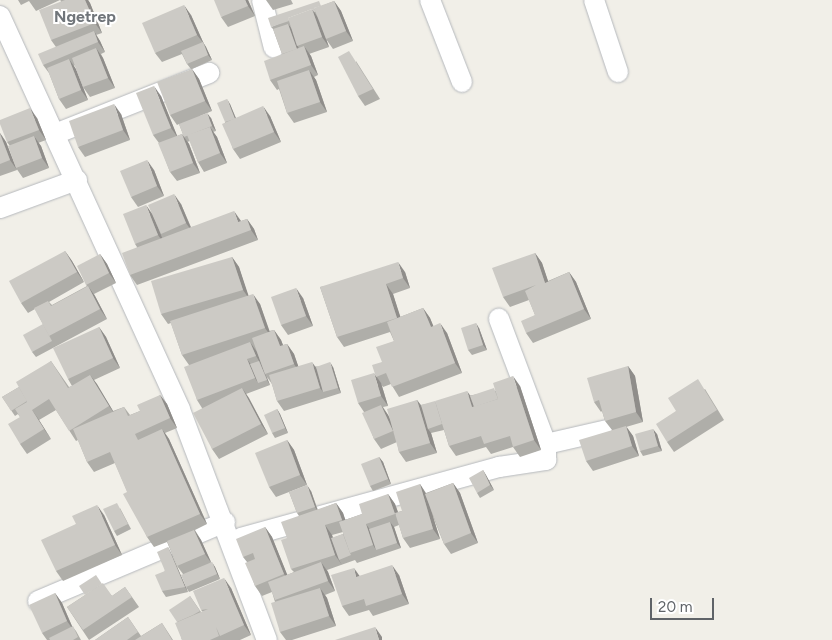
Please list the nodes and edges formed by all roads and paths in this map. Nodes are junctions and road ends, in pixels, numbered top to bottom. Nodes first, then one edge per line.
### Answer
1 (262, 0) edge
2 (430, 0) edge
3 (594, 0) edge
4 (0, 16) edge
5 (274, 48) dead end
6 (618, 72) dead end
7 (209, 74) dead end
8 (462, 82) dead end
9 (55, 134) junction
10 (77, 180) junction
11 (0, 208) edge
12 (499, 318) dead end
13 (606, 430) edge
14 (546, 444) junction
15 (225, 522) junction
16 (232, 541) junction
17 (38, 601) edge
18 (267, 640) edge

1 - 5 street
2 - 8 street
3 - 6 street
4 - 9 street
7 - 9 street
9 - 10 street
10 - 11 street
10 - 15 street
12 - 14 street
13 - 14 street
14 - 16 street
15 - 16 street
15 - 17 street
16 - 18 street

